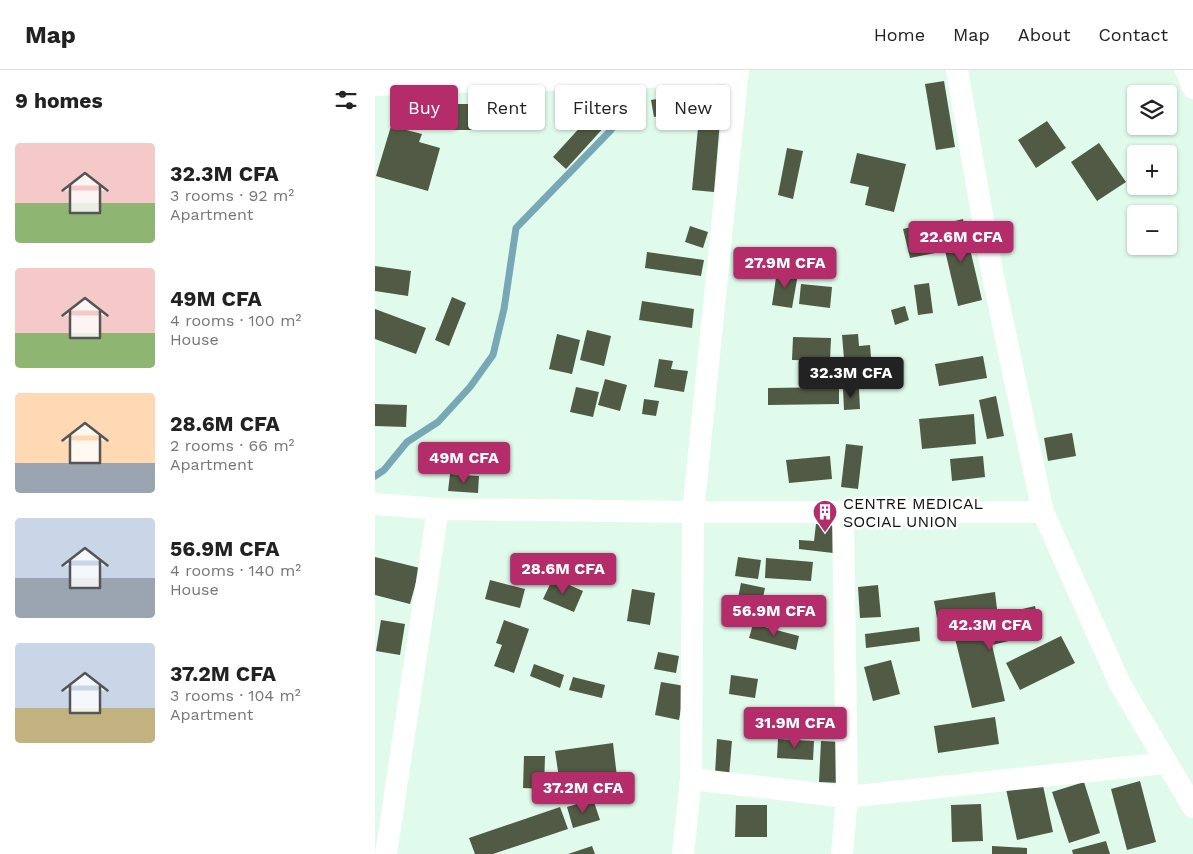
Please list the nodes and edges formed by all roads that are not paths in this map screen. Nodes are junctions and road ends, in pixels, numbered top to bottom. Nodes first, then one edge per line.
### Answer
1 (726, 70) edge
2 (738, 70) edge
3 (957, 70) edge
4 (513, 73) edge
5 (375, 82) edge
6 (375, 504) edge
7 (438, 509) junction
8 (693, 512) junction
9 (843, 512) junction
10 (1043, 512) junction
11 (1165, 763) junction
12 (691, 779) junction
13 (847, 796) junction
14 (1193, 807) edge
15 (386, 854) edge
16 (683, 854) edge
17 (842, 854) edge

1 - 4 street
2 - 8 street
3 - 10 street
4 - 5 street
6 - 7 street
7 - 8 street
7 - 15 street
8 - 9 street
8 - 12 street
9 - 10 street
9 - 13 street
10 - 11 street
11 - 13 street
11 - 14 street
12 - 13 street
12 - 16 street
13 - 17 street

